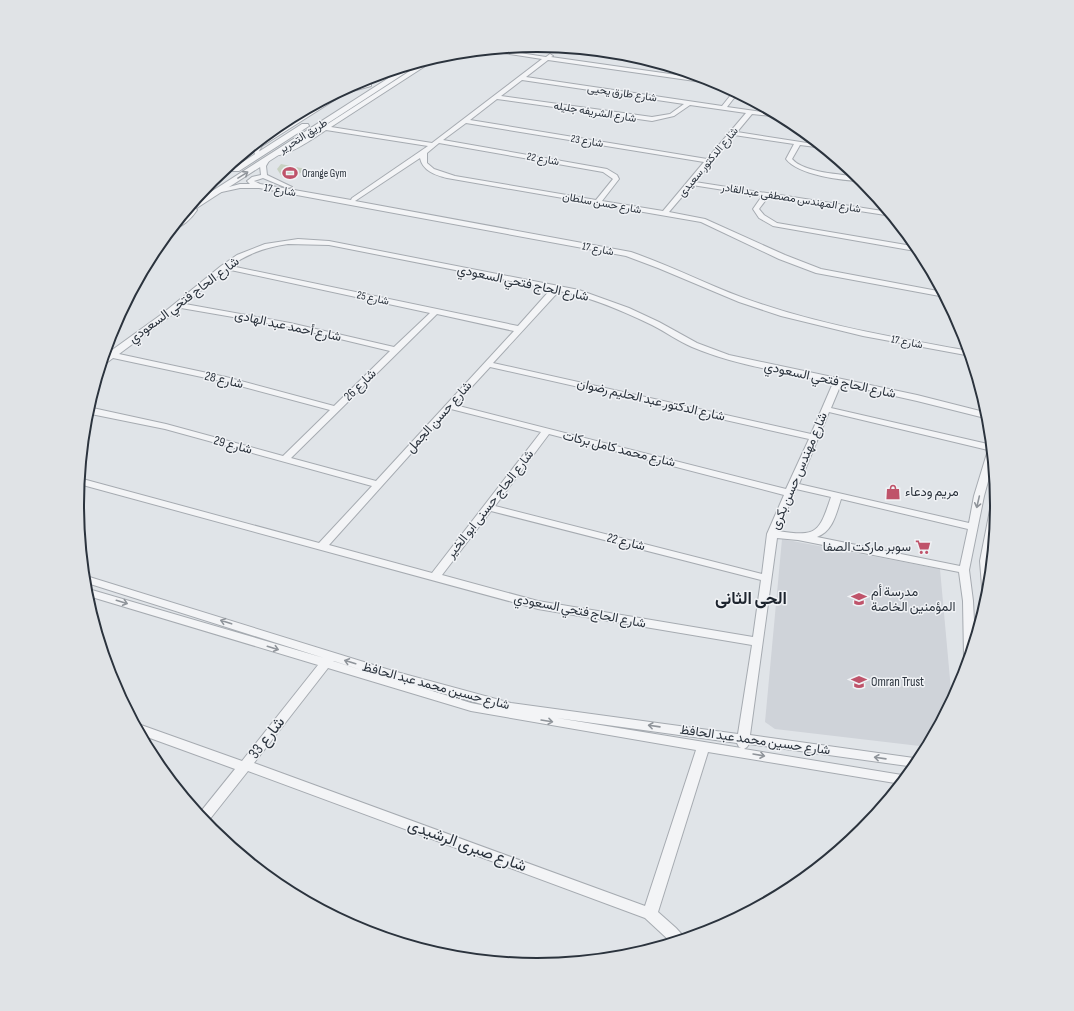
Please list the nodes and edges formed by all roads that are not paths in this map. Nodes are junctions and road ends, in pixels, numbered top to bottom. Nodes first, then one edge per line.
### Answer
1 (512, 53) edge
2 (521, 53) edge
3 (548, 57) junction
4 (417, 68) edge
5 (406, 71) edge
6 (673, 73) edge
7 (520, 78) junction
8 (355, 90) edge
9 (371, 95) junction
10 (732, 96) edge
11 (496, 97) junction
12 (688, 103) junction
13 (723, 108) junction
14 (751, 112) junction
15 (766, 114) edge
16 (317, 118) junction
17 (331, 118) junction
18 (464, 121) junction
19 (304, 126) junction
20 (322, 128) junction
21 (733, 133) junction
22 (435, 143) junction
23 (798, 143) junction
24 (812, 145) edge
25 (256, 150) edge
26 (424, 152) junction
27 (258, 154) junction
28 (267, 159) junction
29 (709, 161) junction
30 (245, 164) junction
31 (238, 165) edge
32 (264, 176) junction
33 (225, 177) edge
34 (849, 177) edge
35 (690, 183) junction
36 (259, 186) junction
37 (217, 191) junction
38 (766, 195) junction
39 (354, 199) junction
40 (200, 202) edge
41 (598, 202) junction
42 (193, 210) edge
43 (665, 213) junction
44 (884, 213) edge
45 (186, 218) edge
46 (910, 248) edge
47 (226, 267) junction
48 (557, 288) junction
49 (938, 294) edge
50 (180, 305) junction
51 (436, 312) junction
52 (518, 329) junction
53 (961, 347) edge
54 (396, 350) junction
55 (963, 353) edge
56 (112, 355) junction
57 (109, 357) edge
58 (487, 364) junction
59 (838, 382) junction
60 (448, 406) junction
61 (337, 408) junction
62 (826, 409) junction
63 (93, 411) edge
64 (981, 414) edge
65 (547, 431) junction
66 (814, 437) junction
67 (987, 447) edge
68 (285, 459) junction
69 (990, 480) edge
70 (377, 484) junction
71 (84, 485) edge
72 (790, 489) junction
73 (837, 495) junction
74 (488, 507) junction
75 (973, 527) junction
76 (772, 534) junction
77 (789, 535) junction
78 (990, 536) edge
79 (322, 546) junction
80 (964, 570) junction
81 (986, 572) edge
82 (434, 578) junction
83 (765, 578) junction
84 (90, 580) edge
85 (92, 592) edge
86 (969, 640) edge
87 (758, 642) junction
88 (329, 660) junction
89 (143, 730) edge
90 (745, 739) junction
91 (703, 747) junction
92 (740, 752) junction
93 (911, 762) edge
94 (246, 766) junction
95 (899, 779) edge
96 (206, 815) edge
97 (650, 914) junction
98 (676, 937) edge

1 - 3 street
2 - 3 street
3 - 6 street
3 - 7 street
4 - 9 street
5 - 9 street, طريق التحرير
7 - 11 street
7 - 12 street, شارع طارق يحيى
8 - 16 street, طريق التحرير
9 - 17 street, طريق التحرير
9 - 20 street
10 - 13 street
11 - 12 street, شارع الشريفه جليله
11 - 18 street
12 - 13 street, شارع طارق يحيى
13 - 14 street, شارع طارق يحيى
14 - 15 street, شارع طارق يحيى
14 - 21 street, شارع الدكتور سعيدى
16 - 17 street
16 - 19 street, طريق التحرير
17 - 20 street, طريق التحرير
18 - 22 street
18 - 29 street, شارع 23
19 - 20 street
19 - 27 street, طريق التحرير
20 - 22 street
20 - 28 street, طريق التحرير
21 - 23 street
21 - 29 street, شارع الدكتور سعيدى
22 - 26 street
22 - 41 street, شارع 22
23 - 24 street
23 - 34 street
25 - 27 street
26 - 39 street
26 - 41 street, شارع حسن سلطان
27 - 30 street, طريق التحرير
28 - 32 street, شارع 17
37 -> 28 street, طريق التحرير
29 - 35 street, شارع الدكتور سعيدى
30 - 31 street
30 - 33 street, طريق التحرير
32 - 36 street
32 - 39 street, شارع 17
35 - 38 street, شارع المهندس مصطفى عبدالقادر
35 - 43 street, شارع الدكتور سعيدى
36 - 37 street, شارع 17
36 - 55 street, شارع 17
37 - 40 street, طريق التحرير
38 - 44 street, شارع المهندس مصطفى عبدالقادر
38 - 46 street
39 - 53 street, شارع 17
41 - 43 street, شارع حسن سلطان
42 - 45 street
43 - 49 street, شارع حسن سلطان
47 - 48 street, شارع الحاج فتحي السعودي
47 - 50 street, شارع الحاج فتحي السعودي
47 - 51 street, شارع 25
48 - 52 street, شارع حسن الجمل
48 - 59 street, شارع الحاج فتحي السعودي
50 - 54 street, شارع أحمد عبد الهادى
50 - 56 street, شارع الحاج فتحي السعودي
51 - 52 street, شارع 25
51 - 54 street, شارع 26
52 - 58 street, شارع حسن الجمل
54 - 61 street, شارع 26
56 - 57 street, شارع الحاج فتحي السعودي
56 - 61 street, شارع 28
58 - 60 street, شارع حسن الجمل
58 - 66 street, شارع الدكتور عبد الحليم رضوان
59 - 62 street, شارع مهندس حسن بكرى
59 - 64 street, شارع الحاج فتحي السعودي
60 - 65 street, شارع محمد كامل بركات
60 - 70 street, شارع حسن الجمل
61 - 68 street, شارع 26
62 - 66 street, شارع مهندس حسن بكرى
62 - 67 street
63 - 68 street, شارع 29
65 - 72 street, شارع محمد كامل بركات
65 - 74 street, شارع الحاج حسنى ابو الخير
66 - 72 street, شارع مهندس حسن بكرى
68 - 70 street, شارع 29
69 -> 75 street
70 - 79 street, شارع حسن الجمل
71 - 79 street, شارع الحاج فتحي السعودي
72 - 73 street, شارع محمد كامل بركات
72 - 76 street, شارع مهندس حسن بكرى
73 - 75 street, شارع محمد كامل بركات
73 - 77 street
74 - 82 street, شارع الحاج حسنى ابو الخير
74 - 83 street, شارع 22
75 - 80 street
76 - 77 street
76 - 83 street, شارع مهندس حسن بكرى
77 - 80 street
78 - 81 street
79 - 82 street, شارع الحاج فتحي السعودي
80 - 86 street
82 - 87 street, شارع الحاج فتحي السعودي
83 - 87 street, شارع مهندس حسن بكرى
88 -> 84 street, شارع حسين محمد عبد الحافظ
85 -> 88 street, شارع حسين محمد عبد الحافظ
87 - 90 street, شارع مهندس حسن بكرى
90 -> 88 street, شارع حسين محمد عبد الحافظ
88 -> 91 street, شارع حسين محمد عبد الحافظ
88 - 94 street, شارع 33
89 - 94 street, شارع صبرى الرشيدى
90 - 92 street, شارع مهندس حسن بكرى
93 -> 90 street, شارع حسين محمد عبد الحافظ
91 - 92 street, شارع حسين محمد عبد الحافظ
91 - 97 street
92 -> 95 street, شارع حسين محمد عبد الحافظ
94 - 96 street, شارع 33
94 - 97 street, شارع صبرى الرشيدى
97 - 98 street, شارع صبرى الرشيدى

